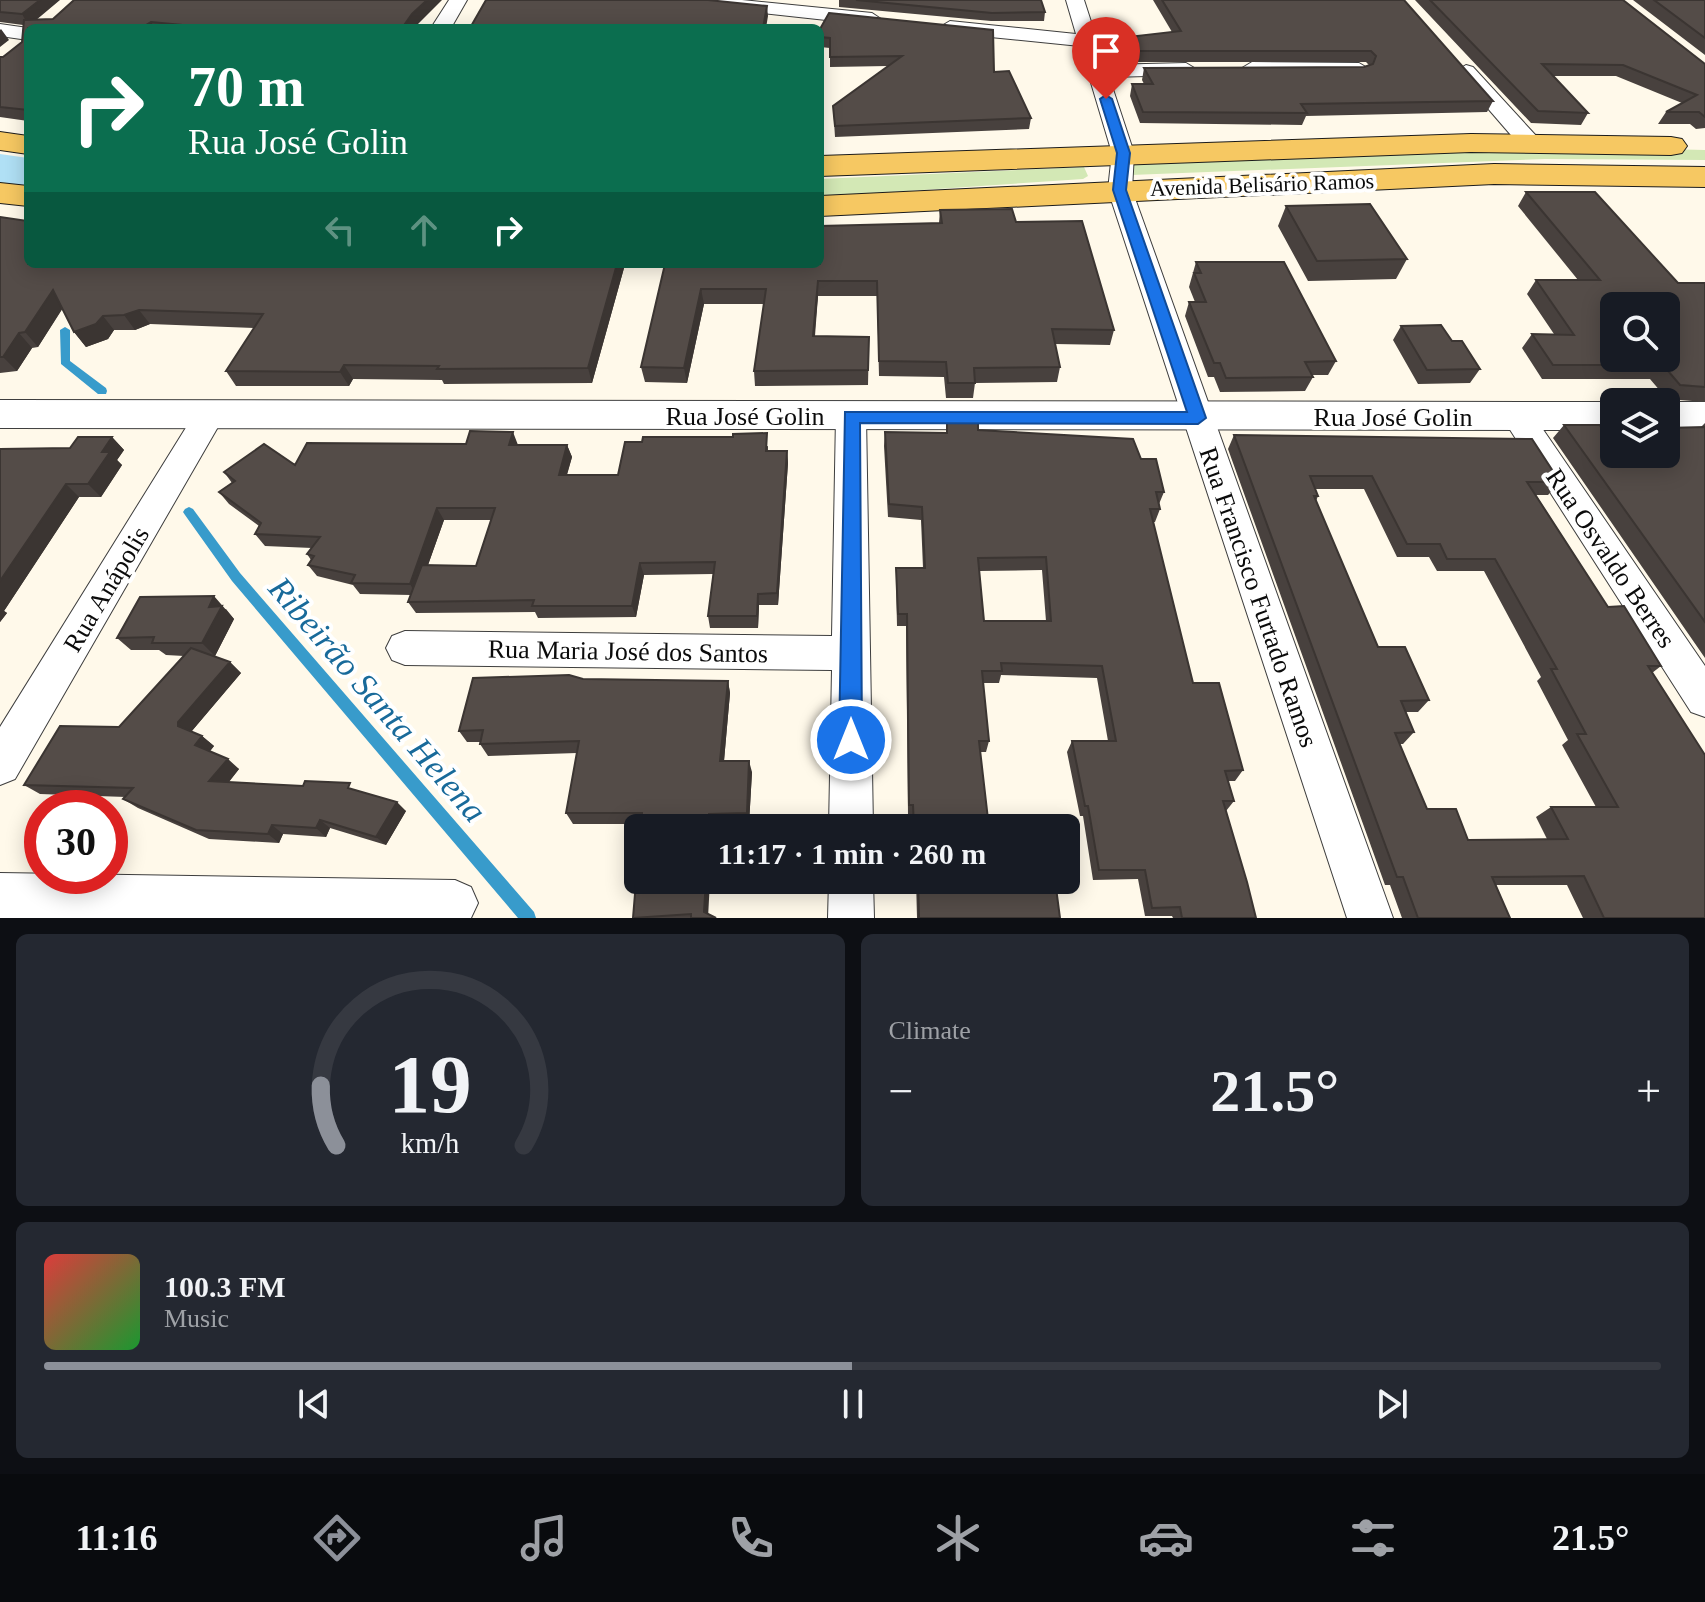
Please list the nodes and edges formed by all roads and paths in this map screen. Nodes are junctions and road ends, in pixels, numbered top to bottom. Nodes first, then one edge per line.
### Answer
1 (458, 0) edge
2 (688, 0) edge
3 (1075, 0) edge
4 (797, 13) edge
5 (889, 21) edge
6 (443, 24) edge
7 (935, 26) edge
8 (0, 30) edge
9 (22, 42) edge
10 (1452, 55) edge
11 (1093, 56) junction
12 (1202, 69) edge
13 (1232, 69) edge
14 (1359, 69) edge
15 (0, 141) edge
16 (24, 144) edge
17 (1531, 144) junction
18 (1705, 146) edge
19 (1123, 153) junction
20 (824, 166) edge
21 (1705, 177) edge
22 (1120, 190) junction
23 (0, 193) edge
24 (24, 196) edge
25 (824, 206) edge
26 (211, 413) junction
27 (0, 414) edge
28 (851, 416) junction
29 (1600, 416) edge
30 (1680, 416) edge
31 (1705, 416) edge
32 (1518, 417) junction
33 (1198, 418) junction
34 (405, 648) dead end
35 (851, 653) junction
36 (1705, 699) edge
37 (0, 765) edge
38 (851, 814) edge
39 (851, 894) edge
40 (0, 896) edge
41 (455, 903) dead end
42 (851, 918) edge
43 (1370, 918) edge

1 - 6 street
2 - 4 street
3 - 11 street, Rua Francisco Furtado Ramos
4 - 5 street
7 - 11 street
8 - 9 street
10 - 17 street
11 - 12 street
11 - 19 street, Rua Francisco Furtado Ramos
13 - 14 street
15 - 16 main road
17 - 18 main road, Avenida Belisário Ramos
17 - 19 main road, Avenida Belisário Ramos
19 - 20 main road, Avenida Belisário Ramos
19 - 22 street, Rua Francisco Furtado Ramos
21 - 22 main road, Avenida Belisário Ramos
22 - 25 main road, Avenida Belisário Ramos
22 - 33 street, Rua Francisco Furtado Ramos
23 - 24 main road
26 - 27 street, Rua José Golin
26 - 28 street, Rua José Golin
26 - 37 street, Rua Anápolis
28 - 33 street, Rua José Golin
28 - 35 street
29 - 32 street, Rua José Golin
30 - 31 street
32 - 33 street, Rua José Golin
32 - 36 street, Rua Osvaldo Berres
33 - 43 street, Rua Francisco Furtado Ramos
34 - 35 street, Rua Maria José dos Santos
35 - 38 street
39 - 42 street
40 - 41 street

